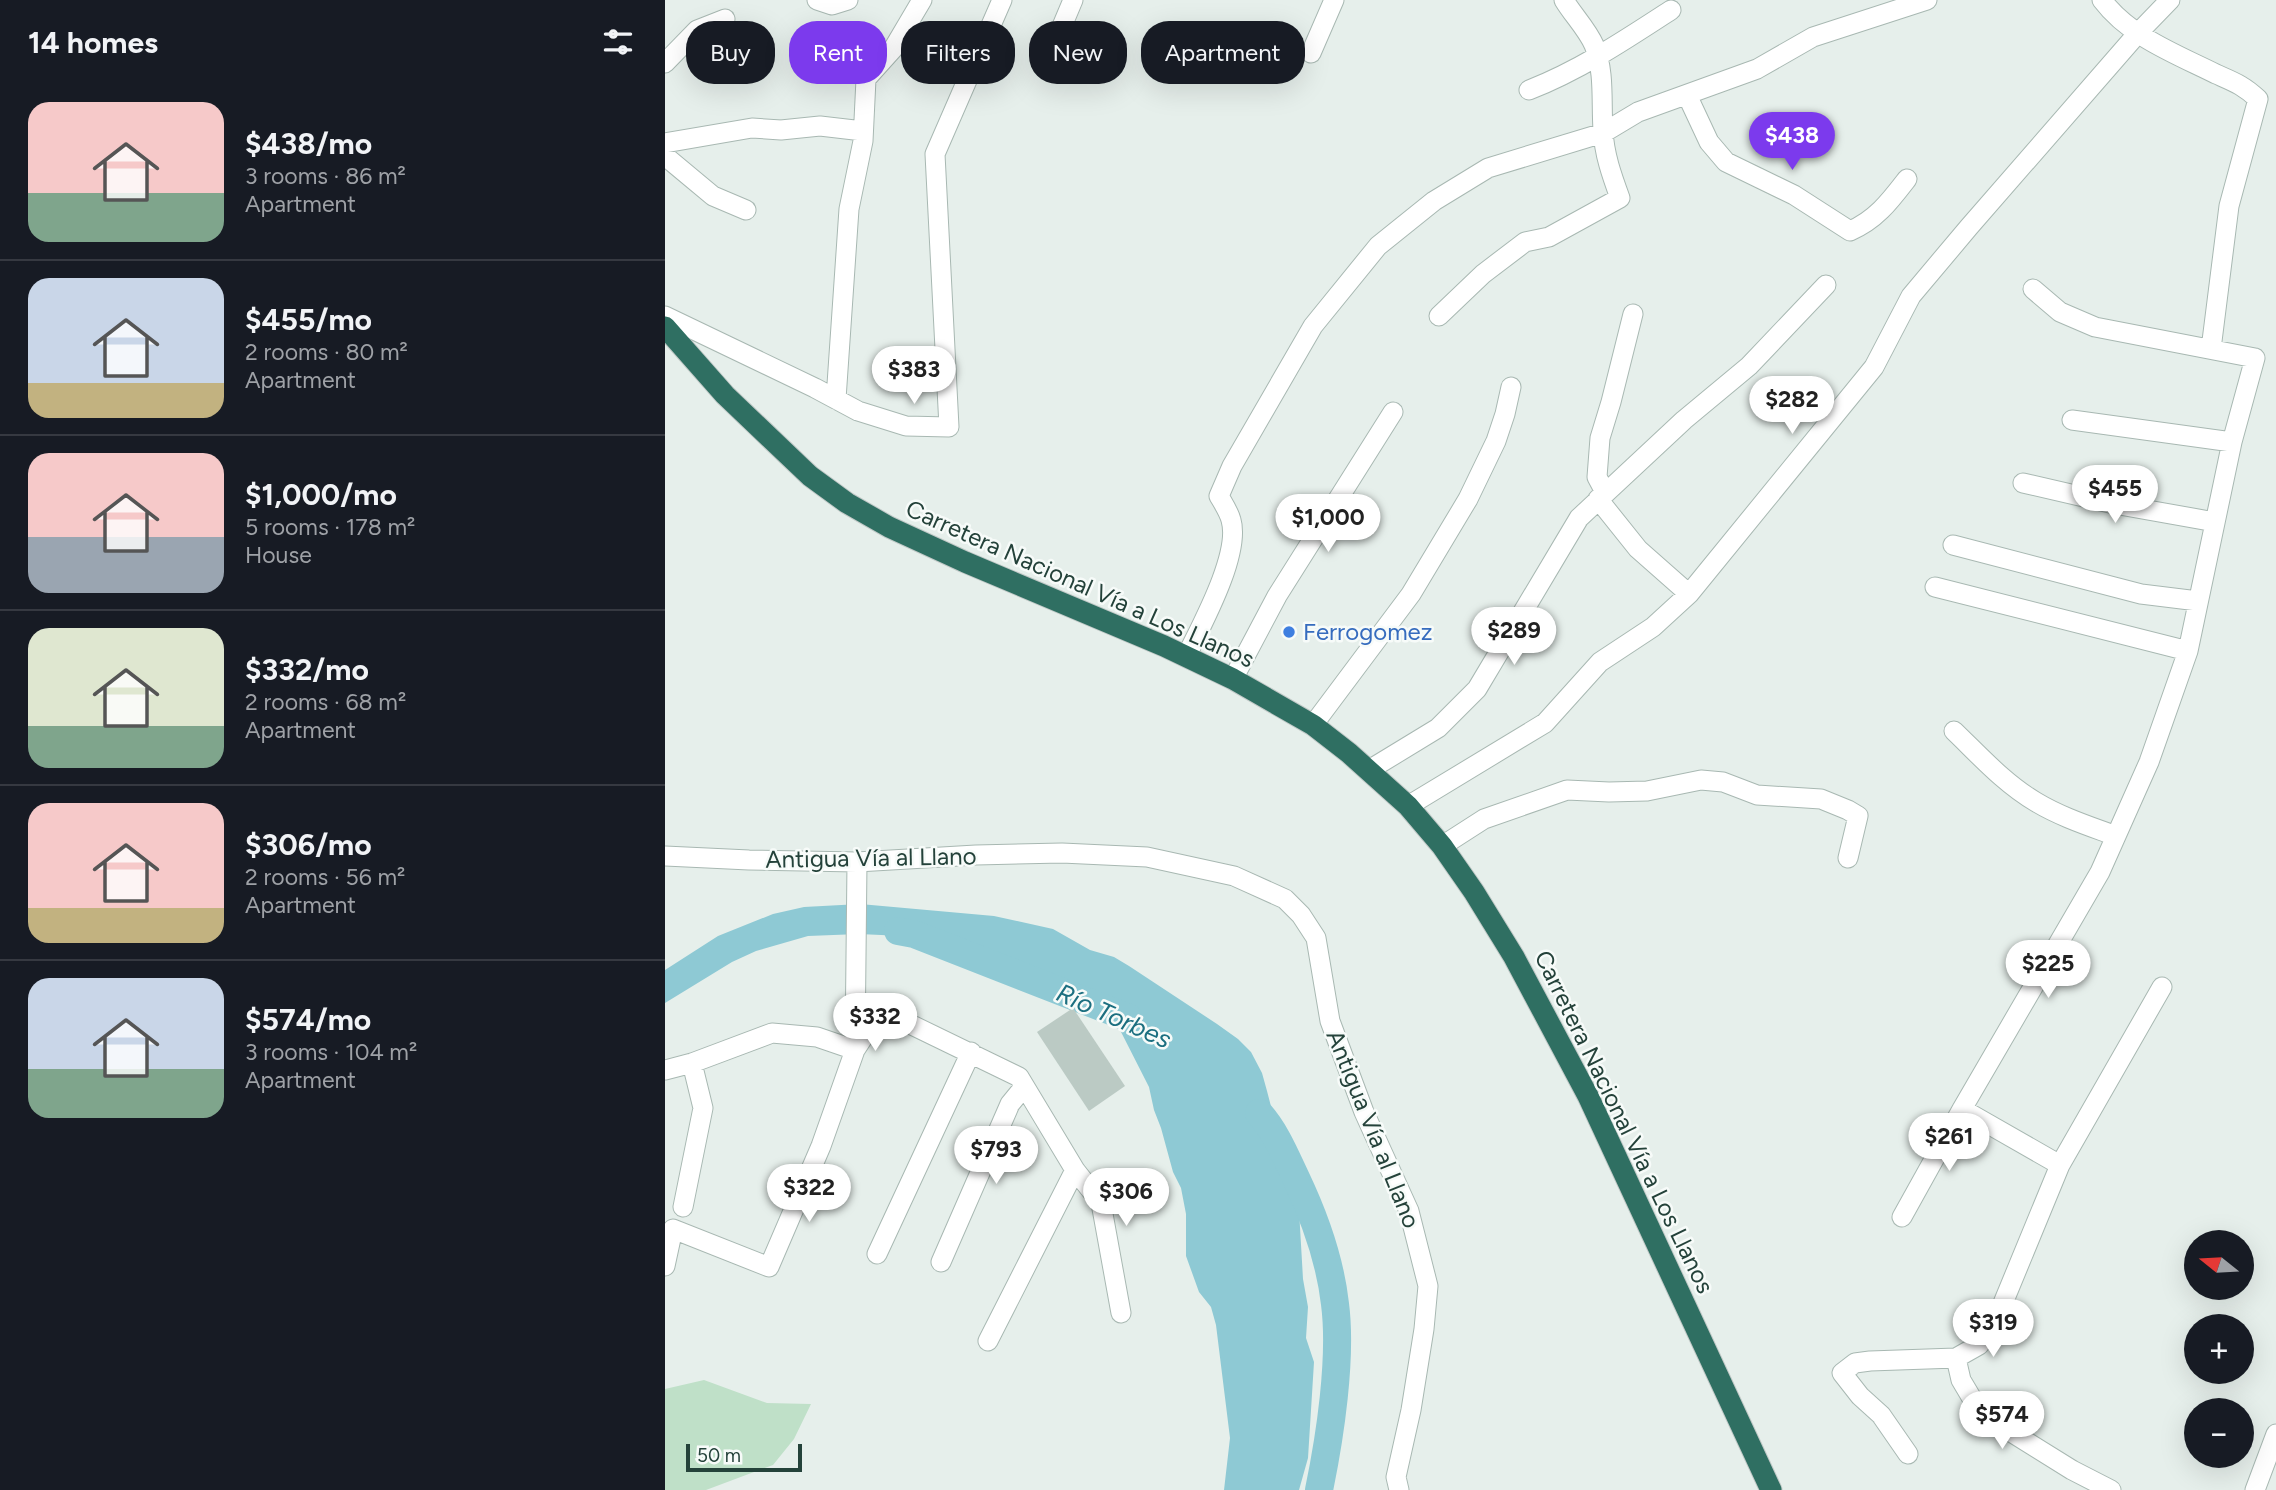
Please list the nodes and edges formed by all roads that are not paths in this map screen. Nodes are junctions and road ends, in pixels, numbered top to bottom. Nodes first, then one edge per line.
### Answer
1 (922, 0) edge
2 (1002, 0) edge
3 (1073, 0) edge
4 (1334, 0) edge
5 (1564, 0) edge
6 (1927, 0) edge
7 (2102, 0) edge
8 (2170, 0) edge
9 (1671, 10) dead end
10 (725, 19) dead end
11 (1064, 21) edge
12 (2138, 33) junction
13 (1311, 52) dead end
14 (1598, 57) junction
15 (665, 63) edge
16 (1529, 90) dead end
17 (1687, 95) junction
18 (863, 131) junction
19 (1603, 133) junction
20 (665, 143) edge
21 (665, 156) edge
22 (1907, 179) dead end
23 (746, 210) dead end
24 (1826, 285) dead end
25 (2033, 289) dead end
26 (1633, 314) dead end
27 (665, 316) edge
28 (1439, 316) dead end
29 (665, 327) edge
30 (2211, 349) junction
31 (1511, 387) dead end
32 (836, 399) junction
33 (1393, 412) dead end
34 (2072, 420) dead end
35 (2232, 442) junction
36 (2023, 483) dead end
37 (1601, 495) junction
38 (2215, 522) junction
39 (1953, 545) dead end
40 (1935, 587) dead end
41 (1689, 594) junction
42 (2198, 601) junction
43 (2188, 651) junction
44 (1186, 657) junction
45 (1233, 679) junction
46 (1313, 725) junction
47 (1954, 731) dead end
48 (1369, 770) junction
49 (1408, 806) junction
50 (2116, 836) junction
51 (1442, 846) junction
52 (665, 856) edge
53 (1848, 858) dead end
54 (857, 862) junction
55 (2162, 987) dead end
56 (855, 1050) junction
57 (971, 1052) junction
58 (692, 1063) junction
59 (665, 1070) edge
60 (1026, 1089) junction
61 (1962, 1109) junction
62 (2060, 1165) junction
63 (1075, 1170) junction
64 (683, 1207) dead end
65 (1902, 1217) dead end
66 (877, 1254) dead end
67 (941, 1262) dead end
68 (665, 1266) edge
69 (1121, 1312) dead end
70 (988, 1341) dead end
71 (1956, 1358) junction
72 (2276, 1434) edge
73 (1908, 1454) dead end
74 (1399, 1490) edge
75 (1771, 1490) edge
76 (2111, 1490) edge
77 (2255, 1490) edge

1 - 18 street
2 - 32 street
3 - 11 street
4 - 13 street
5 - 14 street
6 - 17 street
7 - 12 street
8 - 12 street
9 - 14 street
10 - 15 street
12 - 30 street
12 - 41 street
14 - 16 street
14 - 19 street
17 - 19 street
17 - 22 street
18 - 20 street
18 - 32 street
19 - 28 street
19 - 44 street
21 - 23 street
24 - 37 street
25 - 30 street
26 - 37 street
27 - 32 street
29 - 44 highway, Carretera Nacional Vía a Los Llanos
30 - 35 street
31 - 46 street
33 - 45 street
34 - 35 street
35 - 38 street
36 - 38 street
37 - 41 street
37 - 48 street
38 - 42 street
39 - 42 street
40 - 43 street
41 - 49 street
42 - 43 street
43 - 50 street
44 - 45 highway, Carretera Nacional Vía a Los Llanos
45 - 46 highway, Carretera Nacional Vía a Los Llanos
46 - 48 highway, Carretera Nacional Vía a Los Llanos
47 - 50 street
48 - 49 highway, Carretera Nacional Vía a Los Llanos
49 - 51 highway, Carretera Nacional Vía a Los Llanos
50 - 61 street
51 - 53 street
51 - 75 highway, Carretera Nacional Vía a Los Llanos
52 - 54 street, Antigua Vía al Llano
54 - 56 street
54 - 74 street, Antigua Vía al Llano
55 - 62 street
56 - 57 street
56 - 58 street
56 - 68 street
57 - 60 street
57 - 66 street
58 - 59 street
58 - 64 street
60 - 63 street
60 - 67 street
61 - 62 street
61 - 65 street
62 - 71 street
63 - 69 street
63 - 70 street
71 - 73 street
71 - 76 street
72 - 77 street

